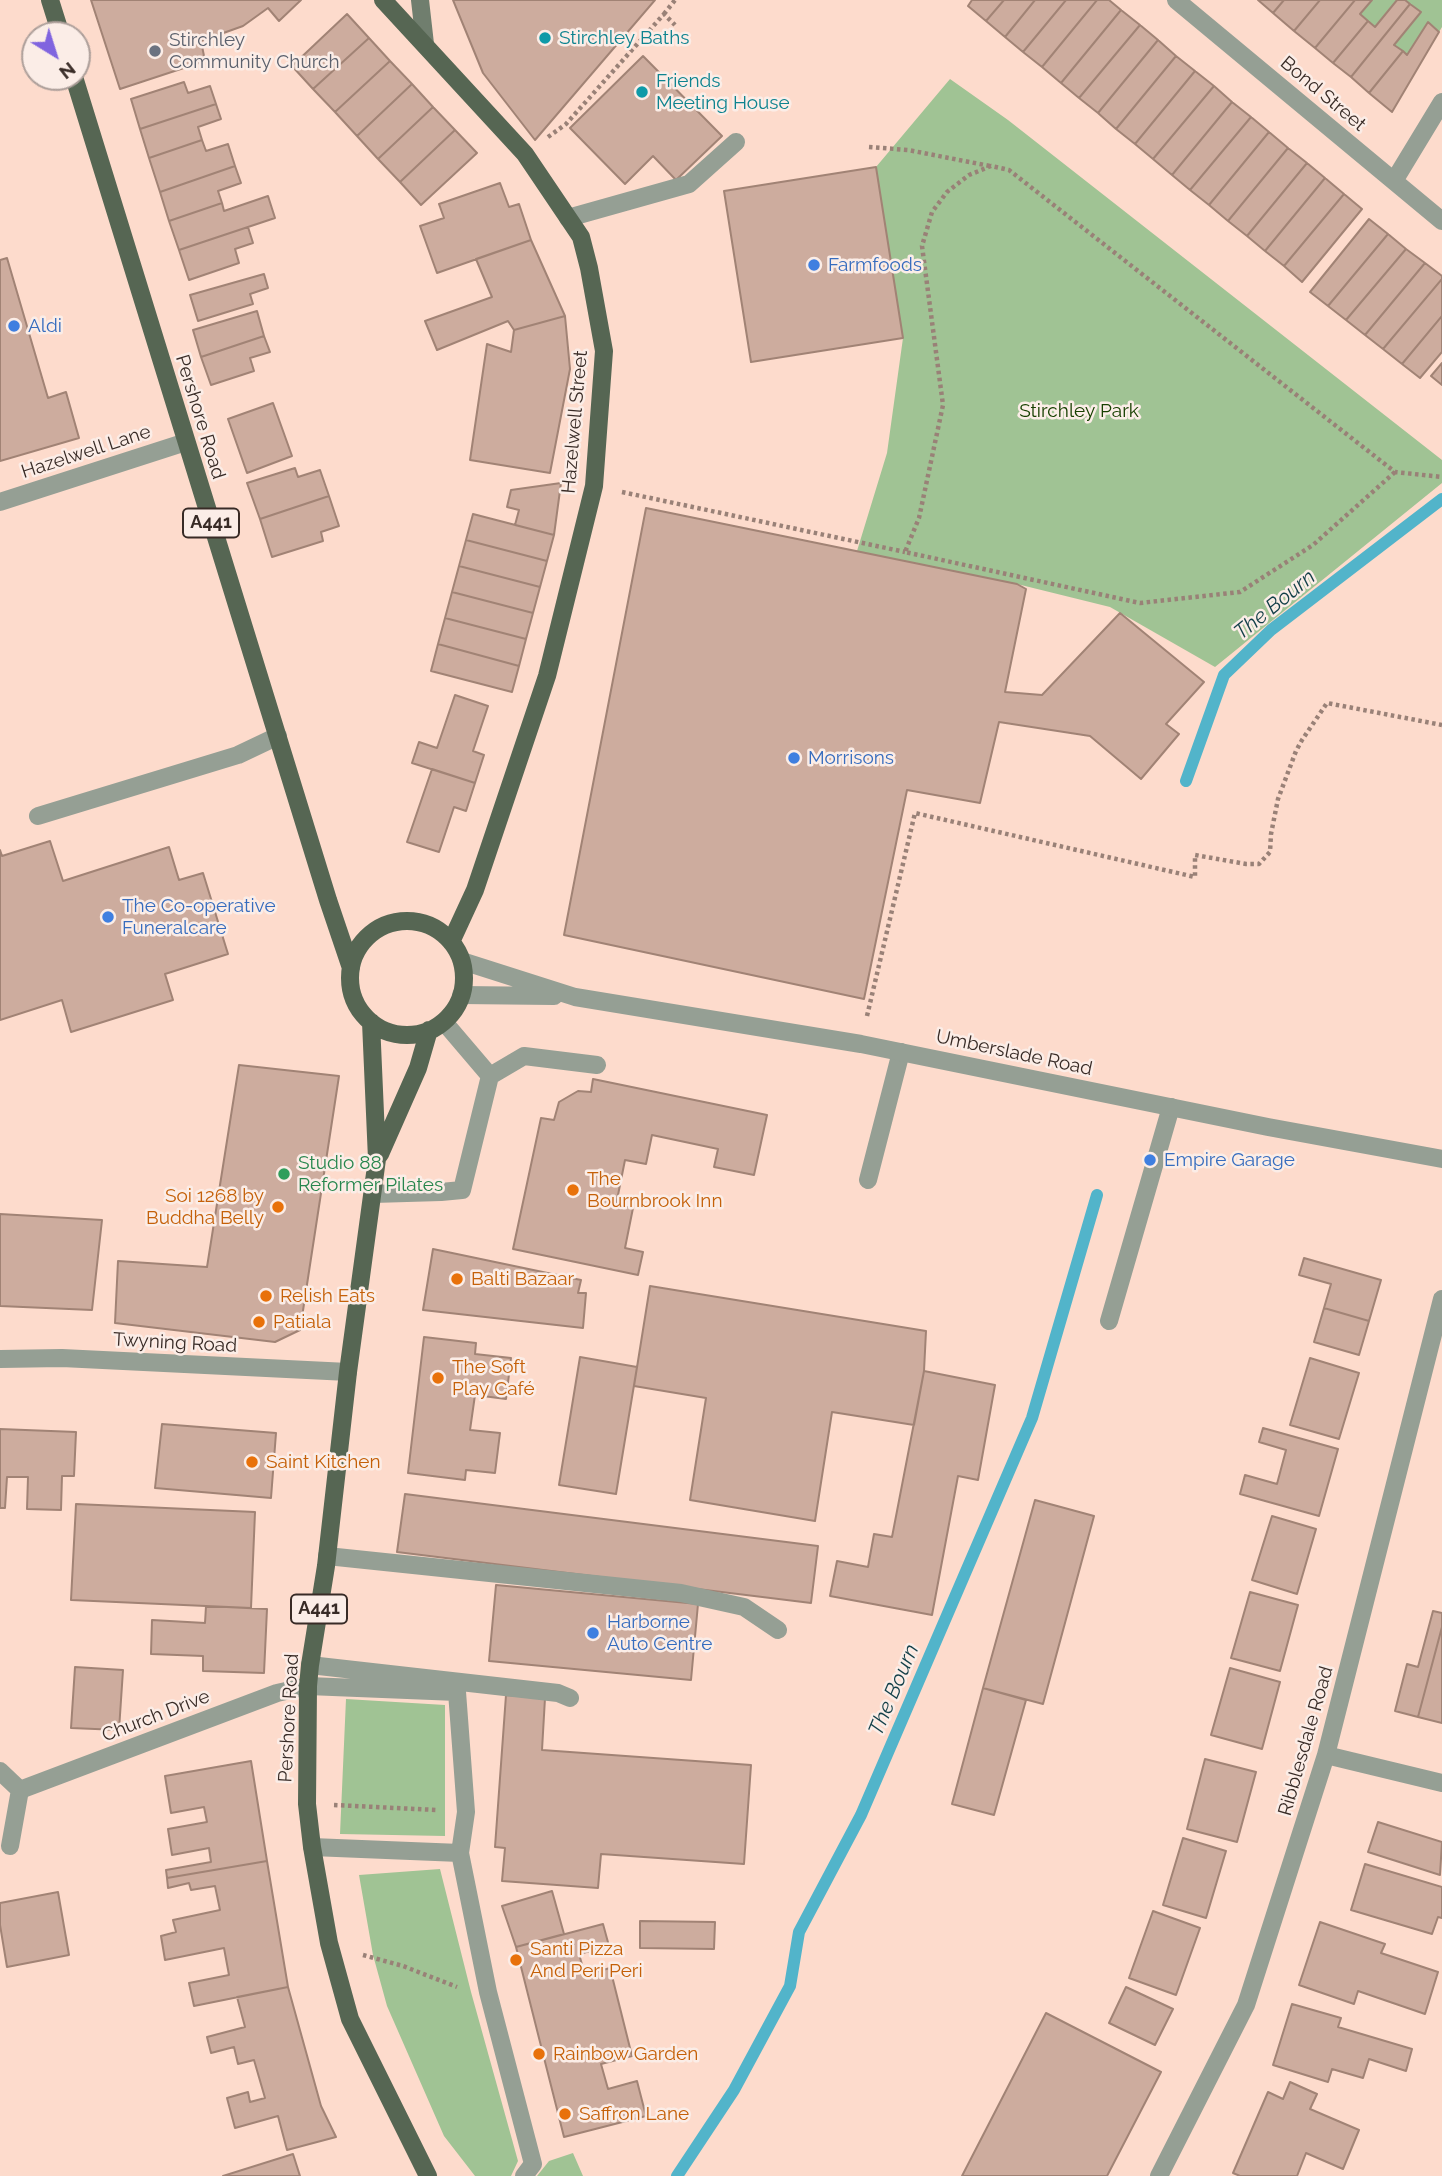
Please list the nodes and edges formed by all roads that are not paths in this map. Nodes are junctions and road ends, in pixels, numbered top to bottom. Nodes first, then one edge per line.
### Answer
1 (50, 0) edge
2 (383, 0) edge
3 (419, 0) edge
4 (1176, 0) edge
5 (57, 21) edge
6 (425, 44) junction
7 (78, 91) edge
8 (1442, 102) edge
9 (736, 142) dead end
10 (1394, 181) junction
11 (568, 218) junction
12 (1442, 221) edge
13 (186, 442) junction
14 (0, 502) edge
15 (278, 736) junction
16 (38, 816) dead end
17 (451, 942) junction
18 (462, 961) junction
19 (351, 968) junction
20 (461, 995) junction
21 (575, 997) junction
22 (371, 1022) junction
23 (436, 1026) junction
24 (901, 1052) junction
25 (597, 1065) dead end
26 (490, 1076) junction
27 (1171, 1107) junction
28 (377, 1159) junction
29 (1442, 1159) edge
30 (868, 1180) dead end
31 (373, 1194) junction
32 (1442, 1299) edge
33 (1109, 1321) dead end
34 (0, 1359) edge
35 (348, 1372) junction
36 (327, 1556) junction
37 (778, 1630) dead end
38 (310, 1665) junction
39 (308, 1686) junction
40 (570, 1698) dead end
41 (1326, 1755) junction
42 (0, 1771) edge
43 (1442, 1783) edge
44 (20, 1790) junction
45 (10, 1846) dead end
46 (312, 1847) junction
47 (460, 1853) junction
48 (428, 2176) edge
49 (524, 2176) edge
50 (1159, 2176) edge

1 - 5 main road
2 - 6 main road, Hazelwell Street
3 - 6 street
4 - 10 street, Bond Street
6 - 11 main road, Hazelwell Street
7 - 13 main road, Pershore Road / A441
8 - 10 street
9 - 11 street
10 - 12 street, Bond Street
11 - 17 main road, Hazelwell Street
13 - 14 street, Hazelwell Lane
13 - 15 main road, Pershore Road / A441
15 - 16 street
15 - 19 main road, Pershore Road / A441
17 - 18 main road
17 - 19 main road
18 - 20 main road
18 - 21 street, Umberslade Road
19 - 22 main road
20 - 21 street, Umberslade Road
20 - 23 main road
21 - 24 street, Umberslade Road
22 - 23 main road
22 - 28 main road, Pershore Road / A441
23 - 26 street
23 - 28 main road, Pershore Road / A441
24 - 27 street, Umberslade Road
24 - 30 street
25 - 26 street
26 - 31 street
27 - 29 street, Umberslade Road
27 - 33 street
28 - 31 main road, Pershore Road / A441
31 - 35 main road, Pershore Road / A441
32 - 41 street, Ribblesdale Road
34 - 35 street, Twyning Road
35 - 36 main road, Pershore Road / A441
36 - 37 street
36 - 38 main road, Pershore Road / A441
38 - 39 main road, Pershore Road / A441
38 - 40 street
39 - 44 street, Church Drive
39 - 46 main road, Pershore Road / A441
39 - 47 street, Church Drive
41 - 43 street
41 - 50 street, Ribblesdale Road
42 - 44 street
44 - 45 street
46 - 47 street
46 - 48 main road, Pershore Road / A441
47 - 49 street

